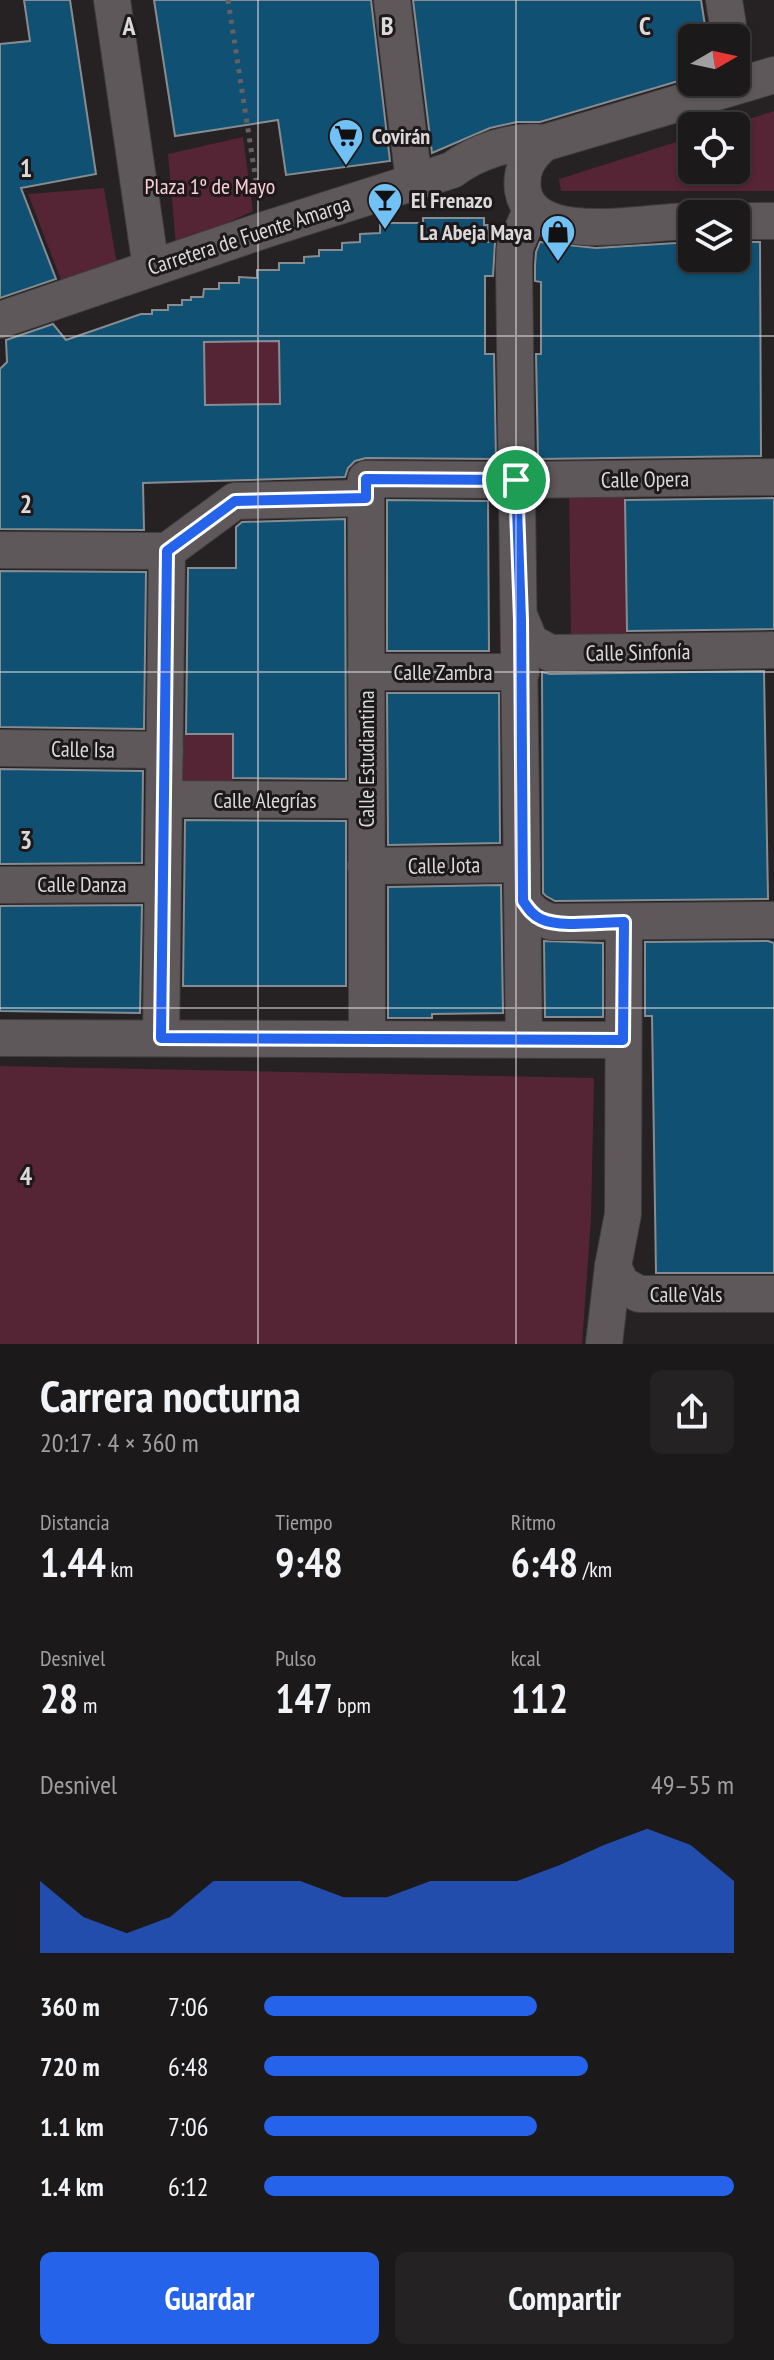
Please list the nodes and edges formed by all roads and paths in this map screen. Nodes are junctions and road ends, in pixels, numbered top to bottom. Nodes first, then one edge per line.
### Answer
1 (112, 0) edge
2 (228, 0) edge
3 (392, 0) edge
4 (724, 0) edge
5 (728, 24) edge
6 (774, 75) edge
7 (750, 80) edge
8 (694, 96) edge
9 (544, 143) junction
10 (452, 170) junction
11 (414, 182) junction
12 (527, 202) junction
13 (750, 221) edge
14 (774, 221) edge
15 (678, 222) edge
16 (264, 230) junction
17 (151, 268) junction
18 (0, 320) edge
19 (774, 477) edge
20 (516, 480) junction
21 (366, 488) junction
22 (0, 550) edge
23 (167, 551) junction
24 (521, 620) junction
25 (774, 650) edge
26 (366, 672) junction
27 (521, 672) junction
28 (0, 748) edge
29 (165, 750) junction
30 (164, 799) junction
31 (366, 800) junction
32 (522, 864) junction
33 (366, 866) junction
34 (163, 884) junction
35 (0, 885) edge
36 (523, 901) junction
37 (774, 920) edge
38 (624, 922) junction
39 (0, 1038) edge
40 (161, 1038) junction
41 (367, 1039) junction
42 (524, 1039) junction
43 (623, 1040) junction
44 (613, 1266) junction
45 (774, 1294) edge
46 (604, 1344) edge

1 - 17 street
2 - 16 path
3 - 11 street
4 - 5 street
6 - 7 street, Carretera de Fuente Amarga
8 - 9 street, Carretera de Fuente Amarga
9 - 10 street, Carretera de Fuente Amarga
9 - 12 street
10 - 11 street, Carretera de Fuente Amarga
10 - 12 street
11 - 16 street, Carretera de Fuente Amarga
12 - 15 street
12 - 20 street
13 - 14 street
16 - 17 street, Carretera de Fuente Amarga
17 - 18 street, Carretera de Fuente Amarga
19 - 20 street, Calle Opera
20 - 21 street, Calle Opera
20 - 24 street
21 - 23 street, Calle Opera
21 - 26 street, Calle Estudiantina
22 - 23 street
23 - 29 street
24 - 25 street, Calle Sinfonía
24 - 27 street
26 - 27 street, Calle Zambra
26 - 31 street, Calle Estudiantina
27 - 32 street
28 - 29 street, Calle Isa
29 - 30 street
30 - 31 street, Calle Alegrías
30 - 34 street
31 - 33 street, Calle Estudiantina
32 - 33 street, Calle Jota
32 - 36 street
33 - 41 street, Calle Estudiantina
34 - 35 street, Calle Danza
34 - 40 street
36 - 38 street
36 - 42 street
37 - 38 street
38 - 43 street
39 - 40 street
40 - 41 street
41 - 42 street
42 - 43 street
43 - 44 street
44 - 45 street, Calle Vals
44 - 46 street

